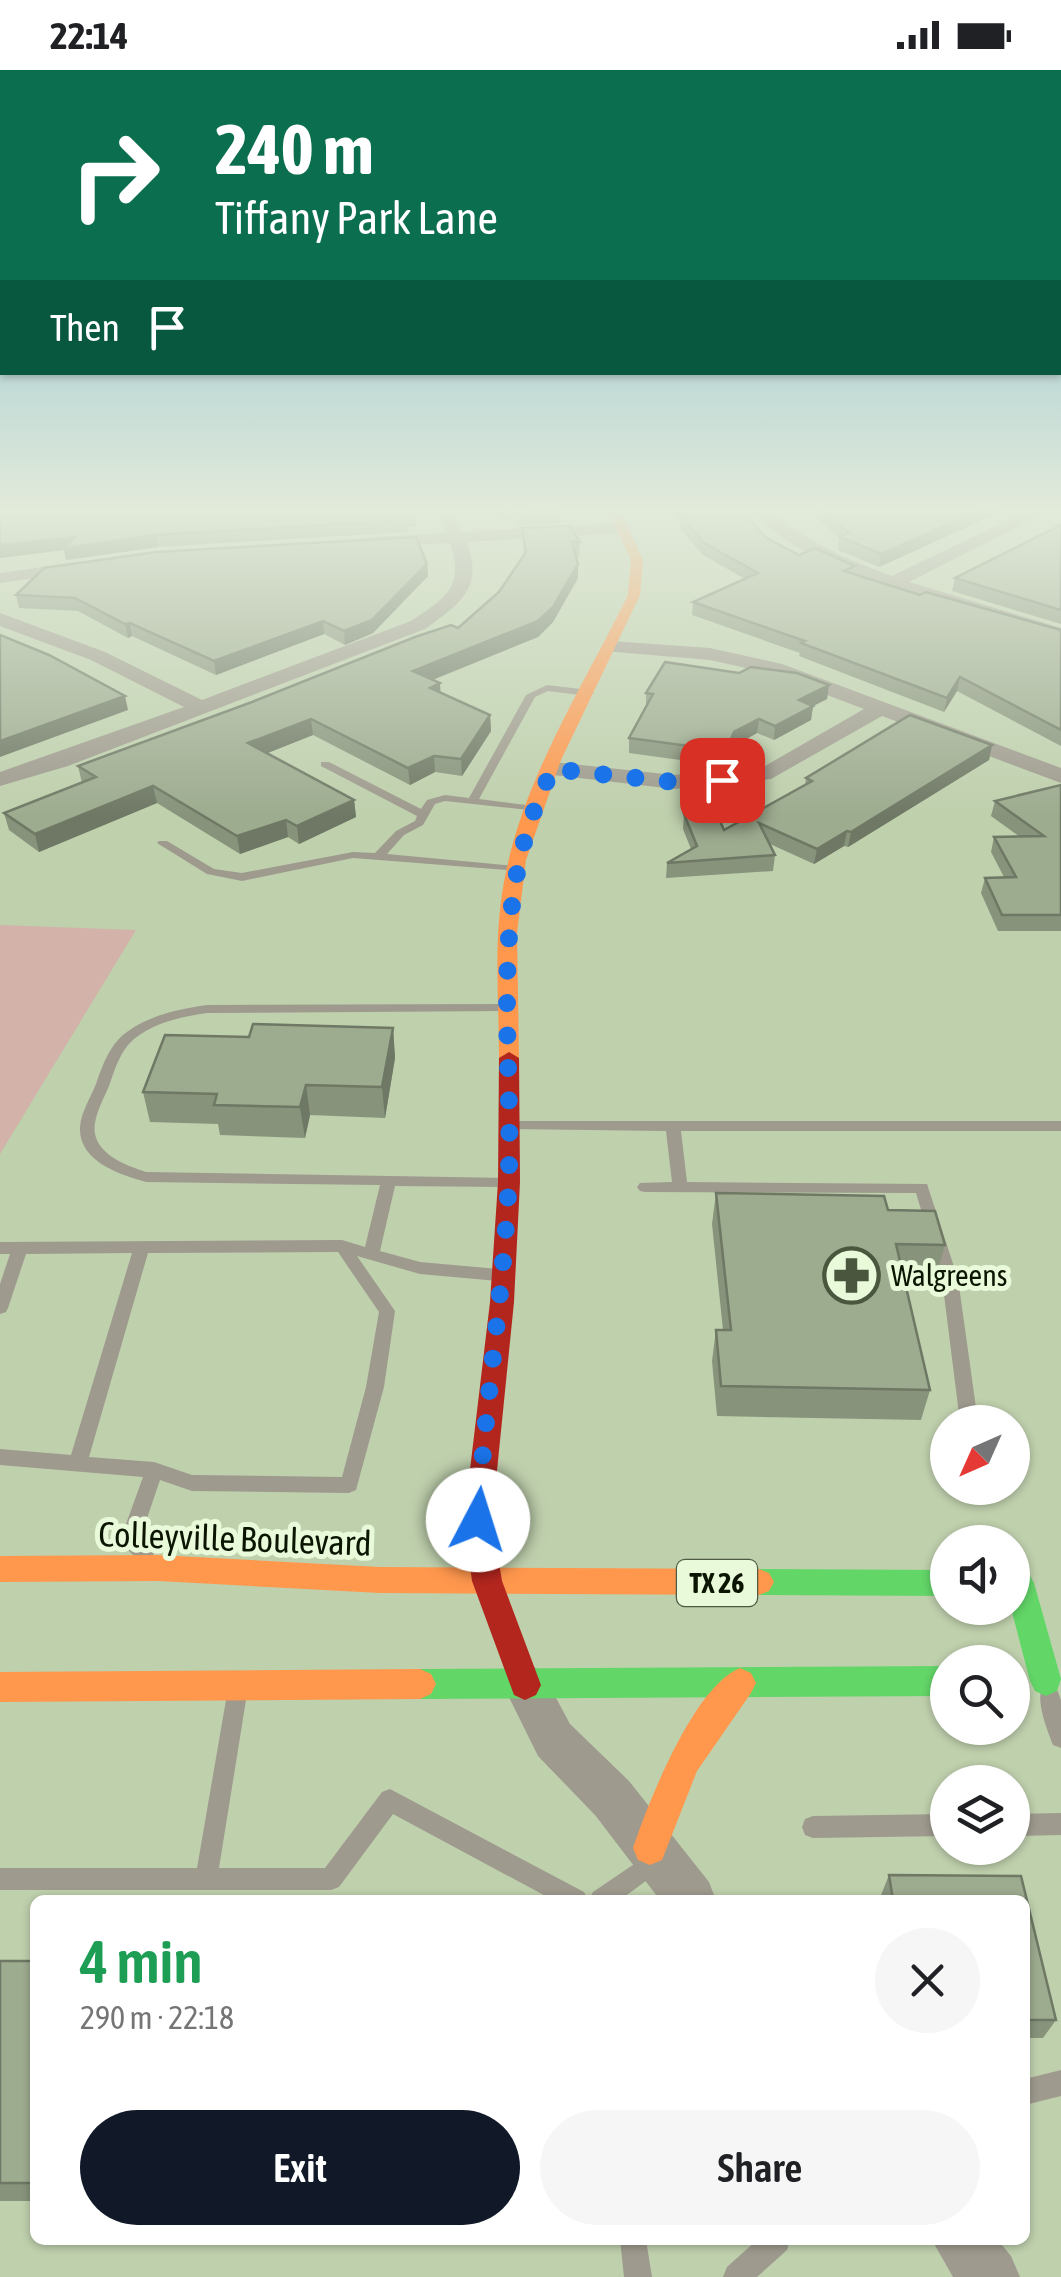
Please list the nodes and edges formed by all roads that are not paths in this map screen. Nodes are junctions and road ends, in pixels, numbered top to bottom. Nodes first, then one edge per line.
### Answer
1 (442, 610) edge
2 (628, 610) edge
3 (986, 610) edge
4 (0, 619) edge
5 (1061, 634) edge
6 (611, 647) junction
7 (589, 693) junction
8 (199, 706) junction
9 (880, 708) junction
10 (324, 764) dead end
11 (1061, 776) edge
12 (0, 780) edge
13 (543, 789) junction
14 (473, 801) junction
15 (422, 814) junction
16 (163, 842) dead end
17 (378, 858) junction
18 (516, 869) junction
19 (510, 1008) junction
20 (510, 1126) junction
21 (673, 1126) junction
22 (1061, 1126) edge
23 (389, 1181) junction
24 (509, 1182) junction
25 (644, 1187) dead end
26 (680, 1188) junction
27 (342, 1246) junction
28 (142, 1247) junction
29 (0, 1248) edge
30 (20, 1248) junction
31 (372, 1254) junction
32 (503, 1276) junction
33 (0, 1308) edge
34 (967, 1405) edge
35 (0, 1457) edge
36 (78, 1464) junction
37 (154, 1470) junction
38 (158, 1568) junction
39 (0, 1569) edge
40 (487, 1582) junction
41 (930, 1583) edge
42 (1030, 1583) edge
43 (1047, 1584) dead end
44 (1028, 1625) edge
45 (1045, 1681) edge
46 (930, 1682) edge
47 (740, 1683) junction
48 (525, 1685) junction
49 (238, 1686) junction
50 (0, 1687) edge
51 (1061, 1738) edge
52 (1061, 1824) edge
53 (930, 1825) edge
54 (1030, 1825) edge
55 (813, 1826) dead end
56 (654, 1853) junction
57 (0, 1879) edge
58 (206, 1879) junction
59 (567, 1895) edge
60 (607, 1895) edge
61 (688, 1895) edge
62 (1061, 2084) edge
63 (1030, 2091) edge
64 (634, 2245) edge
65 (772, 2245) edge
66 (965, 2245) edge
67 (638, 2277) edge
68 (737, 2277) edge
69 (990, 2277) edge

1 - 8 street
2 - 6 street
3 - 5 street
4 - 8 street
6 - 7 street
6 - 9 street
7 - 13 street
7 - 14 lane
8 - 12 street
9 - 11 street
9 - 13 street
10 - 15 lane
13 - 14 lane
13 - 18 street
14 - 15 lane
15 - 17 lane
16 - 17 lane
17 - 18 lane
18 - 19 street
19 - 20 street
19 - 23 lane
20 - 21 lane
20 - 24 street
21 - 22 lane
21 - 26 lane
23 - 24 lane
23 - 31 lane
24 - 32 street
25 - 26 lane
26 - 34 lane
27 - 28 lane
27 - 31 lane
27 - 37 lane
28 - 30 lane
28 - 36 lane
29 - 30 lane
30 - 33 lane
31 - 32 lane
32 - 40 street
35 - 36 lane
36 - 37 lane
37 - 38 lane
38 - 39 street, Colleyville Boulevard / TX 26
38 - 40 street, Colleyville Boulevard / TX 26
40 - 41 street, Colleyville Boulevard / TX 26
40 - 48 street
42 - 43 street
44 - 45 street
45 - 51 lane
46 - 47 street
47 - 48 street
47 - 56 street
48 - 49 street
48 - 56 street
49 - 50 street
49 - 58 lane
52 - 54 lane
53 - 55 lane
56 - 60 lane
56 - 61 street
57 - 58 lane
58 - 59 lane
62 - 63 lane
64 - 67 lane
65 - 68 lane
66 - 69 street

